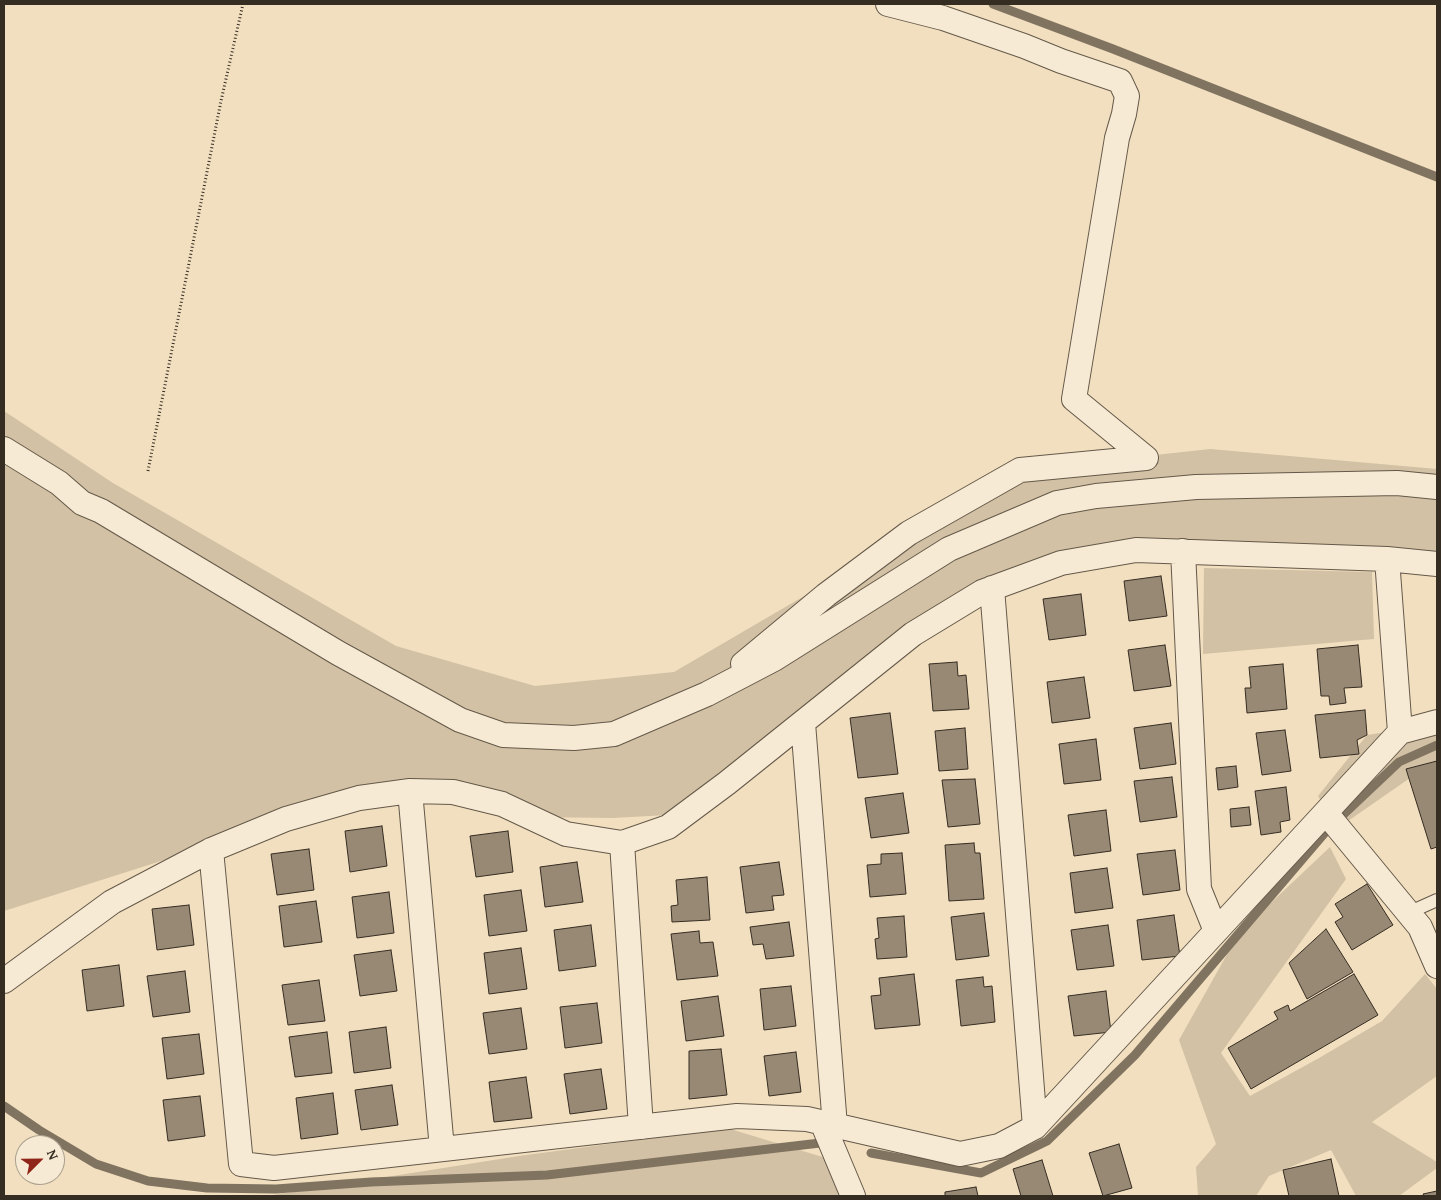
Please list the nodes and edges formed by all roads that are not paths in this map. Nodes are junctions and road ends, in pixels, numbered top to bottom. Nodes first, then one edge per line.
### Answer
1 (888, 4) edge
2 (4, 450) edge
3 (1437, 487) edge
4 (1183, 551) junction
5 (1387, 559) junction
6 (1437, 564) edge
7 (992, 588) junction
8 (707, 694) junction
9 (1437, 722) edge
10 (803, 723) junction
11 (1400, 732) junction
12 (410, 791) junction
13 (1331, 819) junction
14 (622, 843) junction
15 (210, 850) junction
16 (1437, 900) edge
17 (1408, 913) junction
18 (1216, 931) junction
19 (1437, 966) edge
20 (4, 981) edge
21 (828, 1124) junction
22 (641, 1127) junction
23 (1035, 1127) junction
24 (442, 1149) junction
25 (854, 1196) edge

1 - 8 street
2 - 8 street
3 - 8 street
4 - 5 street
4 - 7 street
4 - 18 street
5 - 6 street
5 - 11 street
7 - 10 street
7 - 23 street
9 - 11 street
10 - 14 street
10 - 21 street
11 - 13 street
12 - 14 street
12 - 15 street
12 - 24 street
13 - 17 street
13 - 18 street
14 - 22 street
15 - 20 street
15 - 24 street
16 - 17 lane
17 - 19 street
18 - 23 street
21 - 22 street
21 - 23 street
21 - 25 street
22 - 24 street

